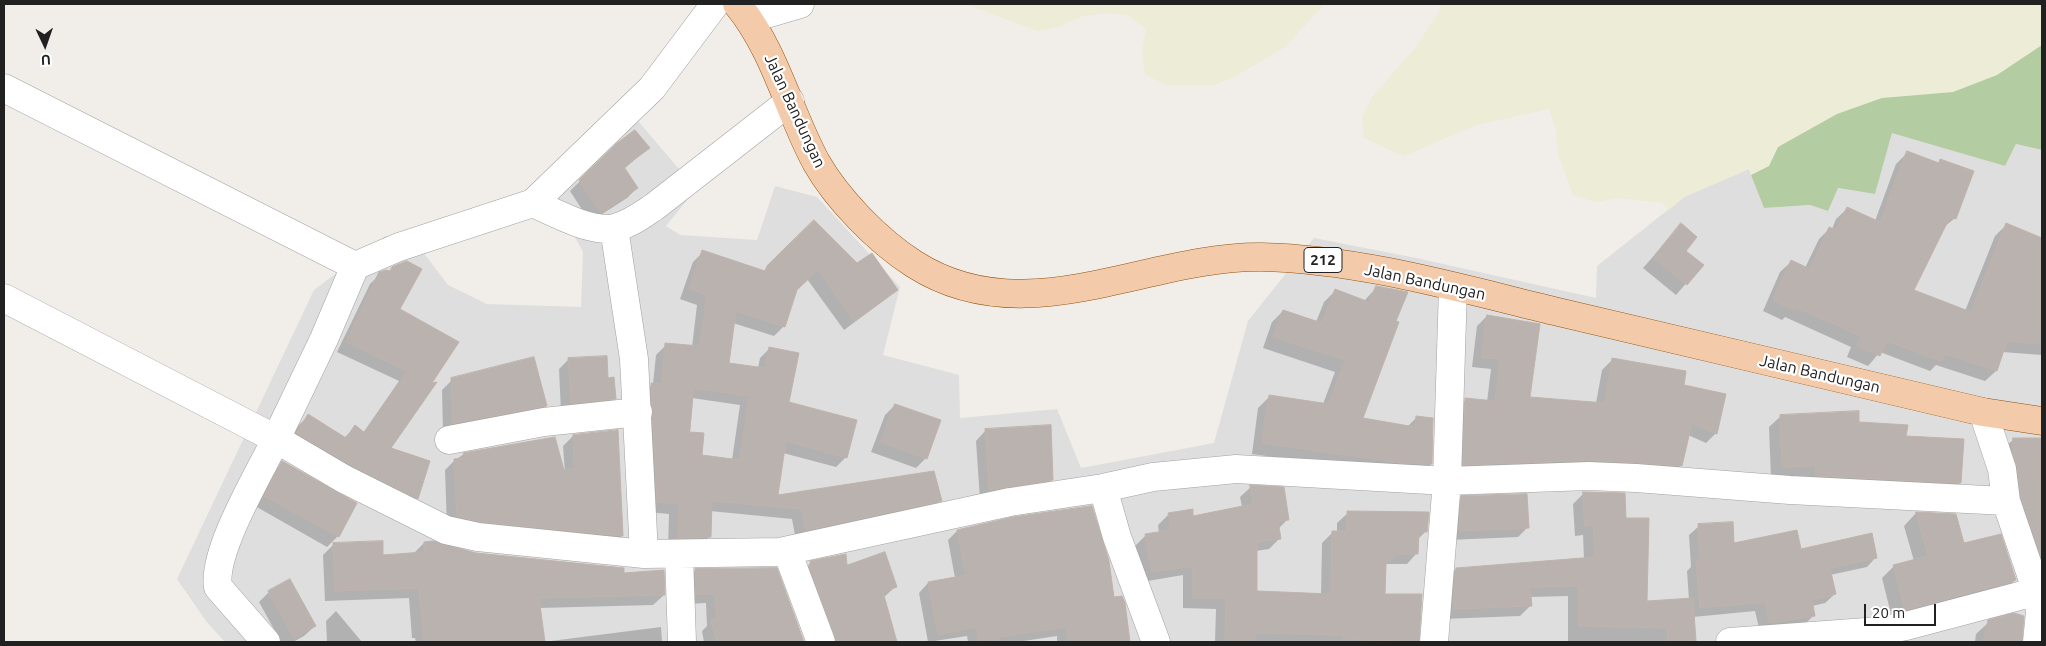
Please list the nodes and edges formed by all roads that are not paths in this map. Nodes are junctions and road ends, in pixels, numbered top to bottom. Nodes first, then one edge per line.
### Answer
1 (716, 4) edge
2 (800, 4) edge
3 (743, 11) edge
4 (4, 88) edge
5 (790, 101) junction
6 (533, 203) junction
7 (614, 228) junction
8 (355, 266) junction
9 (1453, 287) junction
10 (4, 298) edge
11 (638, 412) junction
12 (1983, 412) junction
13 (2042, 421) edge
14 (276, 439) junction
15 (449, 440) dead end
16 (1447, 481) junction
17 (1103, 488) junction
18 (2006, 501) junction
19 (787, 551) junction
20 (644, 554) junction
21 (679, 554) junction
22 (2040, 591) edge
23 (266, 642) edge
24 (682, 642) edge
25 (821, 642) edge
26 (1156, 642) edge
27 (1434, 642) edge
28 (1730, 642) edge
29 (2037, 642) edge

1 - 6 street
2 - 3 street
3 - 5 main road, Jalan Bandungan / 212
4 - 8 street
5 - 7 street
5 - 9 main road, Jalan Bandungan / 212
6 - 7 street
6 - 8 street
7 - 11 street
8 - 14 street
9 - 12 main road, Jalan Bandungan / 212
9 - 16 street
10 - 14 street
11 - 15 street
11 - 20 street
12 - 13 main road, Jalan Bandungan / 212
12 - 18 street
14 - 20 street
14 - 23 street
16 - 17 street
16 - 18 street
16 - 27 street
17 - 19 street
17 - 26 street
18 - 22 street
19 - 21 street
19 - 25 street
20 - 21 street
21 - 24 street
22 - 28 street
22 - 29 street

